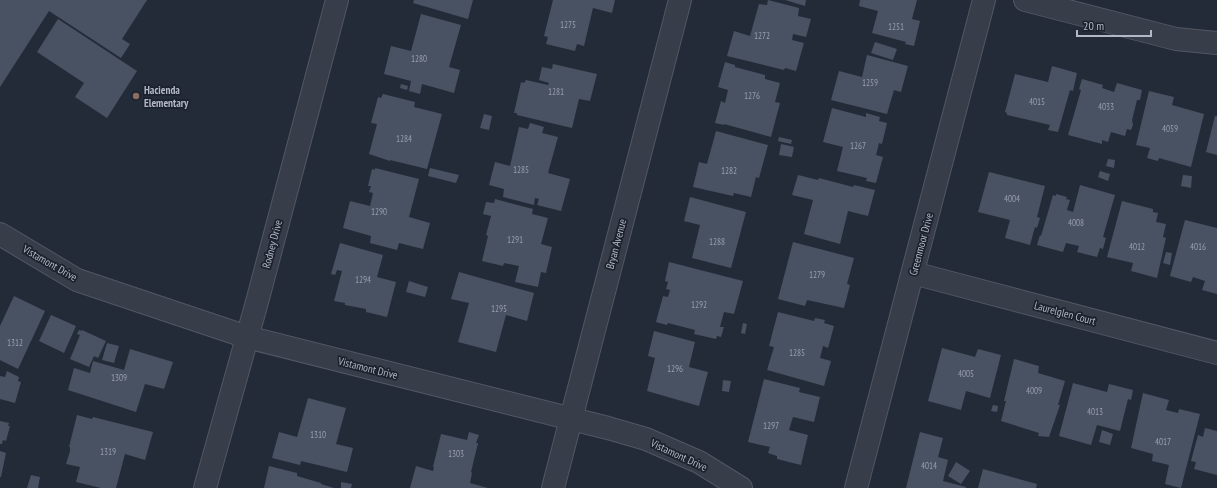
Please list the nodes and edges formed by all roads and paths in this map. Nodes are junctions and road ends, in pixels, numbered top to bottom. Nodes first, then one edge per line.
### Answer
1 (337, 0) edge
2 (680, 0) edge
3 (984, 0) edge
4 (1025, 0) edge
5 (1217, 43) edge
6 (0, 234) edge
7 (913, 273) junction
8 (247, 337) junction
9 (1217, 353) edge
10 (570, 420) junction
11 (205, 488) edge
12 (553, 488) edge
13 (741, 488) edge
14 (856, 488) edge

1 - 8 street, Rodney Drive
2 - 10 street, Bryan Avenue
3 - 7 street, Greenmoor Drive
4 - 5 street
6 - 8 street, Vistamont Drive
7 - 9 street, Laurelglen Court
7 - 14 street, Greenmoor Drive
8 - 10 street, Vistamont Drive
8 - 11 street, Rodney Drive
10 - 12 street, Bryan Avenue
10 - 13 street, Vistamont Drive

